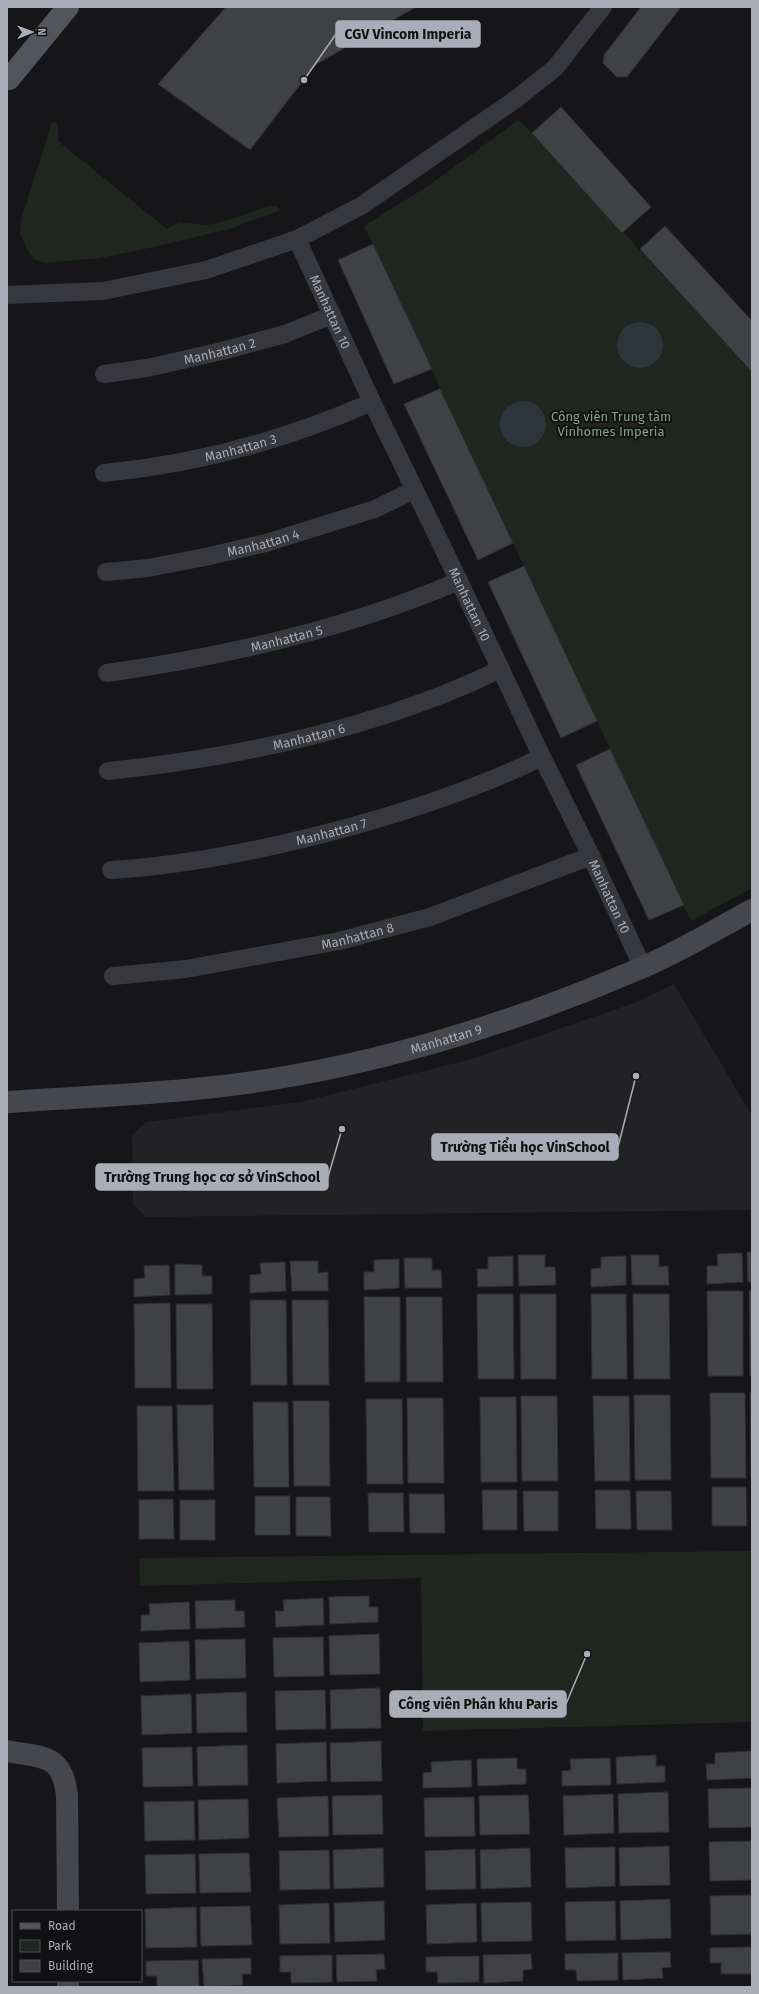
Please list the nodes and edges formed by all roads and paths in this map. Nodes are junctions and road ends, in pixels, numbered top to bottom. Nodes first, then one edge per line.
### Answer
1 (68, 7) edge
2 (603, 7) edge
3 (8, 77) edge
4 (297, 239) junction
5 (7, 295) edge
6 (332, 315) junction
7 (104, 374) dead end
8 (372, 402) junction
9 (104, 473) dead end
10 (414, 490) junction
11 (106, 572) dead end
12 (459, 581) junction
13 (501, 668) junction
14 (107, 673) dead end
15 (542, 757) junction
16 (108, 771) dead end
17 (591, 856) junction
18 (111, 870) dead end
19 (752, 910) edge
20 (643, 968) junction
21 (113, 976) dead end
22 (7, 1102) edge
23 (7, 1751) edge
24 (68, 1910) edge

1 - 3 main road
2 - 4 street
4 - 5 street
4 - 6 street, Manhattan 10
6 - 7 street, Manhattan 2
6 - 8 street, Manhattan 10
8 - 9 street, Manhattan 3
8 - 10 street, Manhattan 10
10 - 11 street, Manhattan 4
10 - 12 street, Manhattan 10
12 - 13 street, Manhattan 10
12 - 14 street, Manhattan 5
13 - 15 street, Manhattan 10
13 - 16 street, Manhattan 6
15 - 17 street, Manhattan 10
15 - 18 street, Manhattan 7
17 - 20 street, Manhattan 10
17 - 21 street, Manhattan 8
19 - 20 main road, Manhattan 9
20 - 22 main road, Manhattan 9
23 - 24 main road

